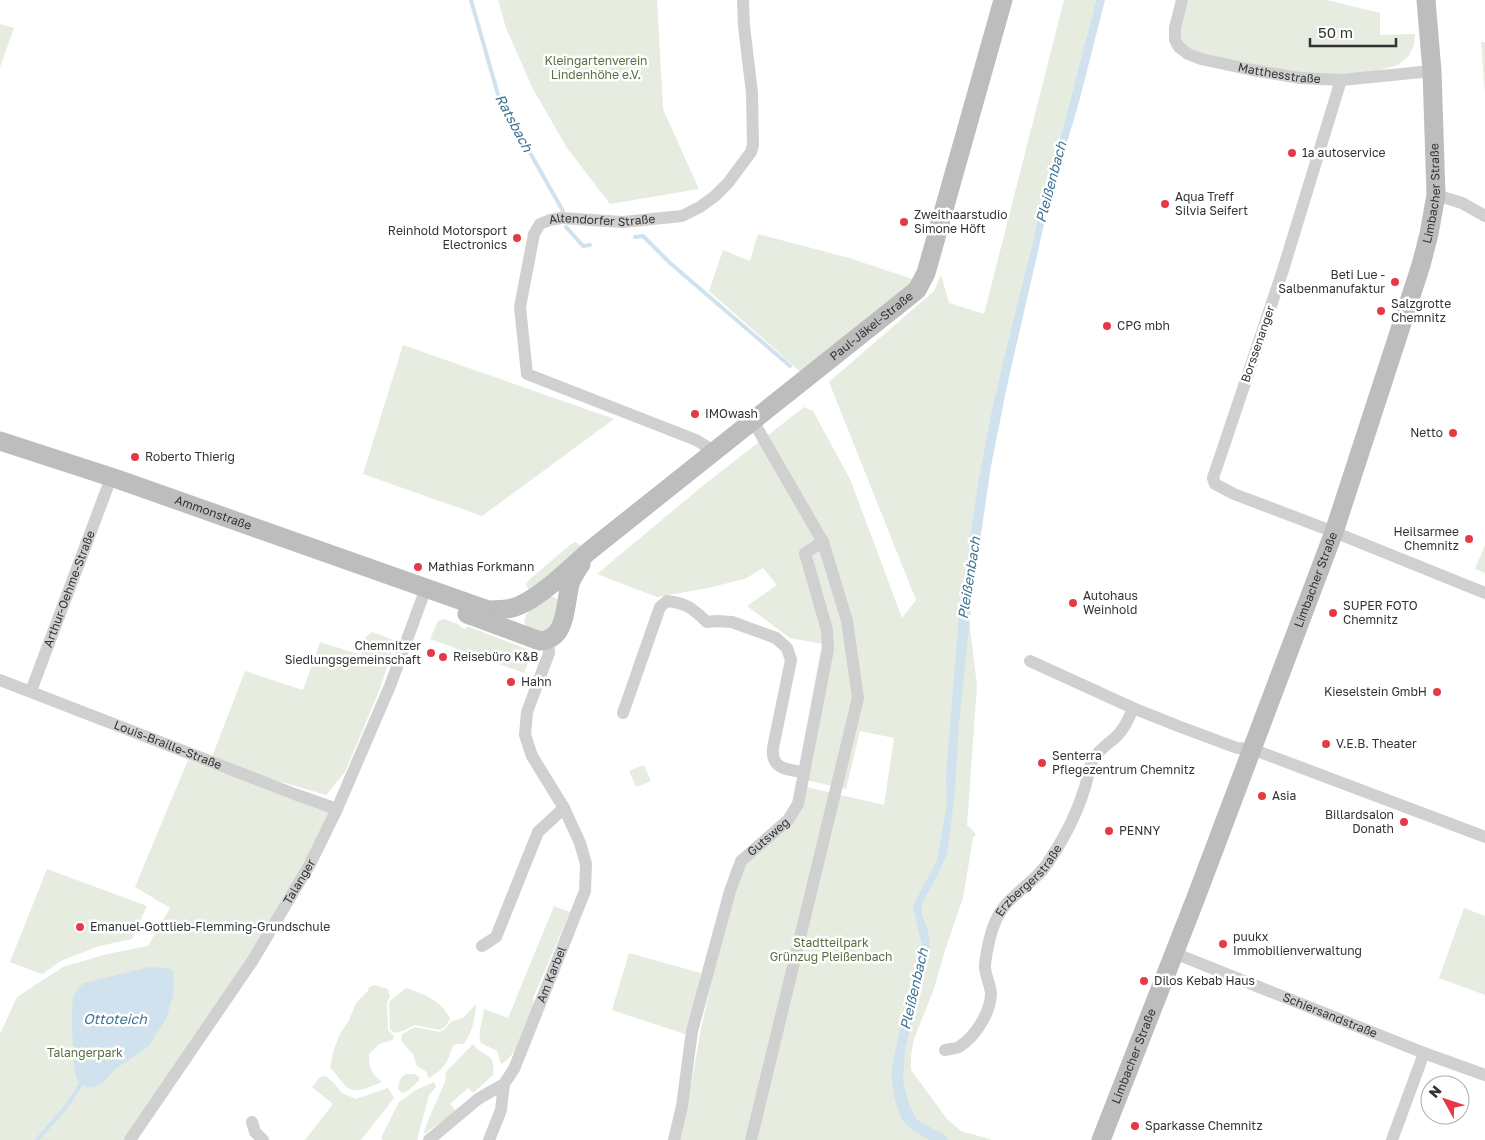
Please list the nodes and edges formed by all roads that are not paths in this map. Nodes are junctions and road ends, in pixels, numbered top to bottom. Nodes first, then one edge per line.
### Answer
1 (744, 0) edge
2 (1003, 0) edge
3 (1182, 0) edge
4 (1426, 0) edge
5 (1432, 72) junction
6 (1341, 80) junction
7 (1436, 195) junction
8 (1485, 216) edge
9 (753, 420) junction
10 (0, 441) edge
11 (714, 451) junction
12 (0, 452) edge
13 (108, 486) junction
14 (1334, 532) junction
15 (824, 542) junction
16 (588, 552) junction
17 (547, 588) junction
18 (424, 593) junction
19 (1485, 593) edge
20 (566, 600) junction
21 (527, 601) junction
22 (521, 634) junction
23 (554, 636) junction
24 (1030, 662) dead end
25 (0, 680) edge
26 (30, 691) junction
27 (1133, 708) junction
28 (623, 713) dead end
29 (1252, 749) junction
30 (804, 772) junction
31 (564, 808) junction
32 (337, 809) junction
33 (1485, 837) edge
34 (482, 946) dead end
35 (1174, 953) junction
36 (945, 1050) dead end
37 (1424, 1053) junction
38 (1485, 1075) edge
39 (504, 1084) junction
40 (252, 1122) dead end
41 (130, 1140) edge
42 (263, 1140) edge
43 (429, 1140) edge
44 (489, 1140) edge
45 (674, 1140) edge
46 (751, 1140) edge
47 (1101, 1140) edge
48 (1392, 1140) edge

1 - 11 street, Altendorfer Straße
2 - 9 street, Paul-Jäkel-Straße
3 - 6 street, Matthesstraße
4 - 5 street, Limbacher Straße
5 - 6 street, Matthesstraße
5 - 7 street, Limbacher Straße
6 - 14 street, Borssenanger
7 - 8 street
7 - 14 street, Limbacher Straße
9 - 11 street, Paul-Jäkel-Straße
9 - 15 street
10 - 18 street, Ammonstraße
11 - 16 street, Paul-Jäkel-Straße
12 - 13 street, Ammonstraße
13 - 18 street, Ammonstraße
13 - 26 street, Arthur-Oehme-Straße
14 - 19 street
14 - 29 street, Limbacher Straße
15 - 30 street, Gutsweg
15 - 46 street
16 - 17 street
16 - 20 street, Am Karbel
17 - 20 street
17 - 21 street
18 - 21 street
18 - 22 street
18 - 32 street, Talanger
20 - 23 street, Am Karbel
21 - 22 street
22 - 23 street
23 - 31 street, Am Karbel
24 - 27 street
25 - 26 street, Louis-Braille-Straße
26 - 32 street, Louis-Braille-Straße
27 - 29 street
27 - 36 street, Erzbergerstraße
28 - 30 street
29 - 33 street
29 - 35 street, Limbacher Straße
30 - 45 street, Gutsweg
31 - 34 street
31 - 39 street, Am Karbel
32 - 41 street, Talanger
35 - 37 street, Schiersandstraße
35 - 47 street, Limbacher Straße
37 - 38 street, Schiersandstraße
37 - 48 street
39 - 43 street
39 - 44 street, Am Karbel
40 - 42 street

